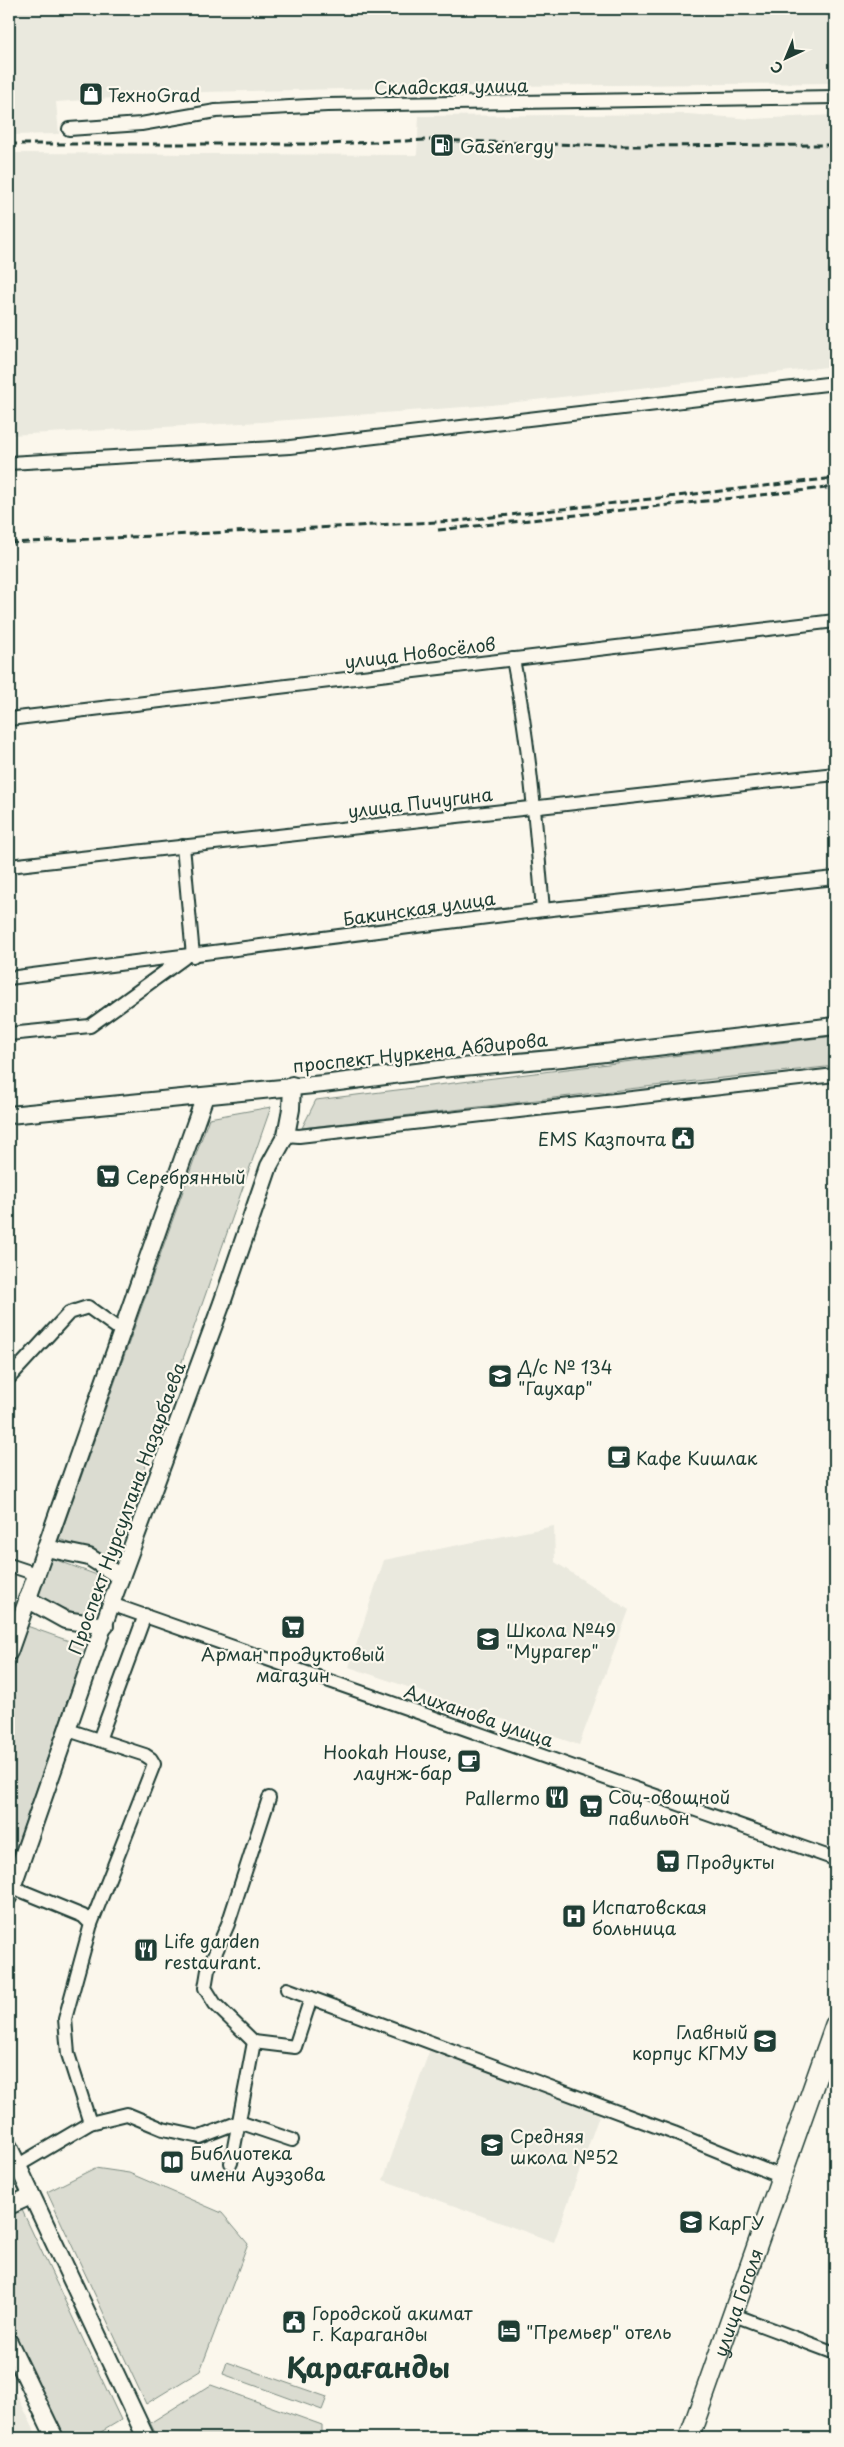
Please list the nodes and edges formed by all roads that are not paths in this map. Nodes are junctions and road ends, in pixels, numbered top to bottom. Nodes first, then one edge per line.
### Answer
1 (835, 97) edge
2 (69, 129) dead end
3 (835, 383) edge
4 (9, 463) edge
5 (835, 621) edge
6 (513, 659) junction
7 (9, 719) edge
8 (835, 774) edge
9 (534, 806) junction
10 (183, 846) junction
11 (9, 866) edge
12 (835, 878) edge
13 (543, 910) junction
14 (190, 957) junction
15 (9, 978) edge
16 (835, 1026) edge
17 (9, 1034) edge
18 (835, 1075) edge
19 (292, 1085) junction
20 (205, 1096) junction
21 (9, 1115) edge
22 (286, 1134) junction
23 (120, 1330) junction
24 (9, 1378) edge
25 (46, 1548) junction
26 (9, 1565) edge
27 (36, 1574) junction
28 (121, 1578) junction
29 (28, 1599) junction
30 (111, 1604) junction
31 (145, 1615) junction
32 (105, 1626) junction
33 (9, 1652) edge
34 (68, 1730) junction
35 (99, 1740) junction
36 (269, 1798) dead end
37 (835, 1859) edge
38 (10, 1891) edge
39 (91, 1924) junction
40 (287, 1989) dead end
41 (311, 1998) junction
42 (835, 2025) edge
43 (254, 2042) junction
44 (239, 2122) junction
45 (90, 2123) junction
46 (292, 2140) dead end
47 (9, 2147) edge
48 (231, 2163) dead end
49 (17, 2166) junction
50 (782, 2176) junction
51 (31, 2196) junction
52 (9, 2206) edge
53 (734, 2315) junction
54 (9, 2342) edge
55 (835, 2353) edge
56 (55, 2438) edge
57 (146, 2438) edge
58 (689, 2438) edge

1 - 2 street, Складская улица
3 - 4 street
5 - 6 street, улица Новосёлов
6 - 7 street, улица Новосёлов
6 - 9 street
8 - 9 street, улица Пичугина
9 - 10 street, улица Пичугина
9 - 13 street
10 - 11 street, улица Пичугина
10 - 14 street
12 - 13 street, Бакинская улица
13 - 14 street, Бакинская улица
14 - 15 street, Бакинская улица
14 - 17 street
16 - 19 main road, проспект Нуркена Абдирова
18 - 22 street
19 - 20 main road, проспект Нуркена Абдирова
19 - 22 main road, Проспект Нурсултана Назарбаева
20 - 21 main road, проспект Нуркена Абдирова
20 - 23 main road
22 - 28 main road, Проспект Нурсултана Назарбаева
23 - 24 street
23 - 25 main road
25 - 27 main road
25 - 28 main road
26 - 27 street
27 - 29 main road
28 - 30 main road, Проспект Нурсултана Назарбаева
29 - 32 main road
29 - 33 main road
30 - 31 street, Алиханова улица
30 - 32 main road, Проспект Нурсултана Назарбаева
31 - 35 street
31 - 37 street, Алиханова улица
32 - 34 main road, Проспект Нурсултана Назарбаева
34 - 35 street
34 - 38 main road, Проспект Нурсултана Назарбаева
35 - 39 street
36 - 43 street
38 - 39 street
39 - 45 street
40 - 41 street
41 - 43 street
41 - 50 street
42 - 50 highway, улица Гоголя
43 - 44 street
44 - 45 street
44 - 46 street
44 - 48 street
45 - 49 street
47 - 49 main road
49 - 51 main road
50 - 53 highway, улица Гоголя
51 - 52 main road
51 - 57 main road
53 - 55 street
53 - 58 highway, улица Гоголя
54 - 56 main road

